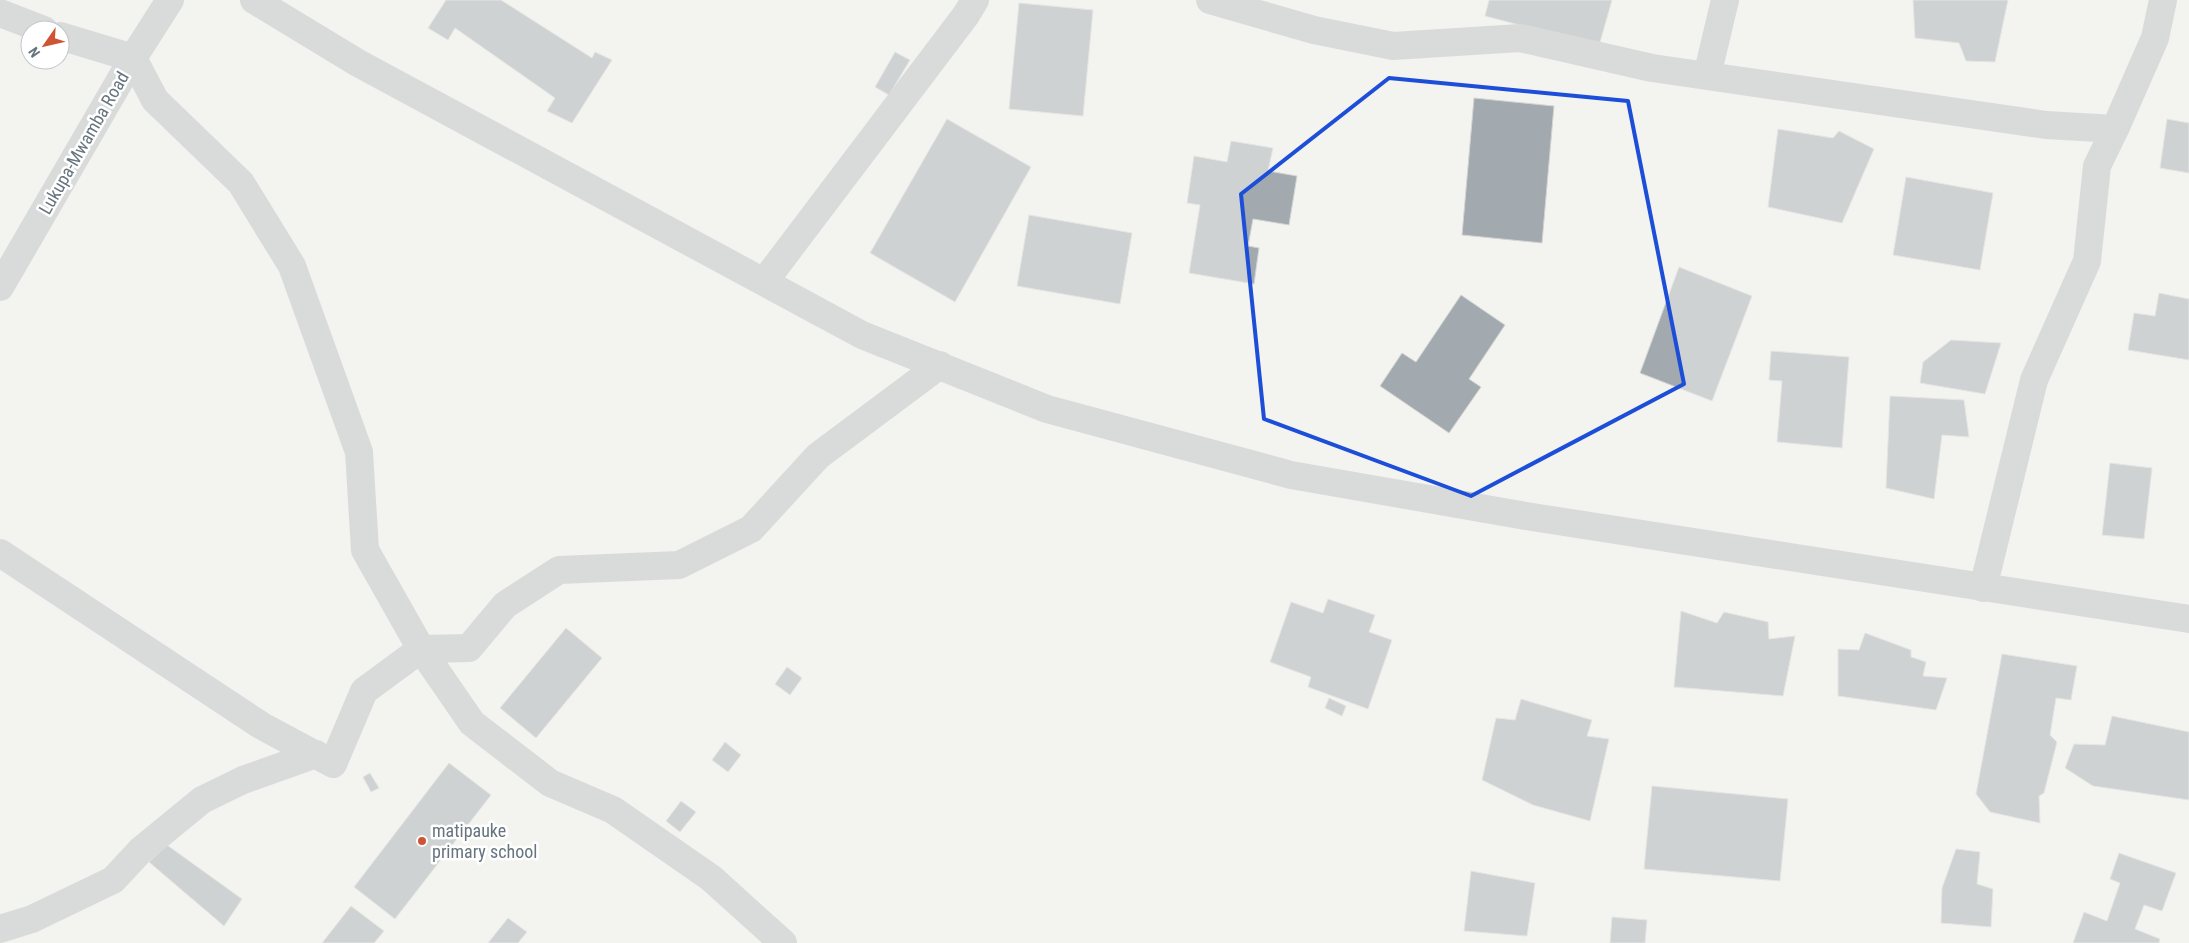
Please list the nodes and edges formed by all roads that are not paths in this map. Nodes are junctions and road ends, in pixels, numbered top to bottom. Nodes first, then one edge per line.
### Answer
1 (170, 0) edge
2 (254, 0) edge
3 (975, 0) edge
4 (1210, 0) edge
5 (1725, 0) edge
6 (2163, 0) edge
7 (0, 13) edge
8 (20, 21) edge
9 (70, 39) edge
10 (133, 58) junction
11 (1707, 76) junction
12 (2115, 129) junction
13 (764, 282) junction
14 (0, 287) edge
15 (940, 366) junction
16 (0, 553) edge
17 (1983, 588) junction
18 (2189, 620) edge
19 (421, 649) junction
20 (316, 754) junction
21 (0, 929) edge
22 (783, 943) edge

1 - 10 street, Lukupa-Mwamba Road
2 - 13 street
3 - 13 street
4 - 11 street
5 - 11 street
6 - 12 street
7 - 8 street
9 - 10 street
10 - 14 street, Lukupa-Mwamba Road
10 - 19 street
11 - 12 street
12 - 17 street
13 - 15 street
15 - 17 street
15 - 19 street
16 - 20 street
17 - 18 street
19 - 20 street
19 - 22 street
20 - 21 street

